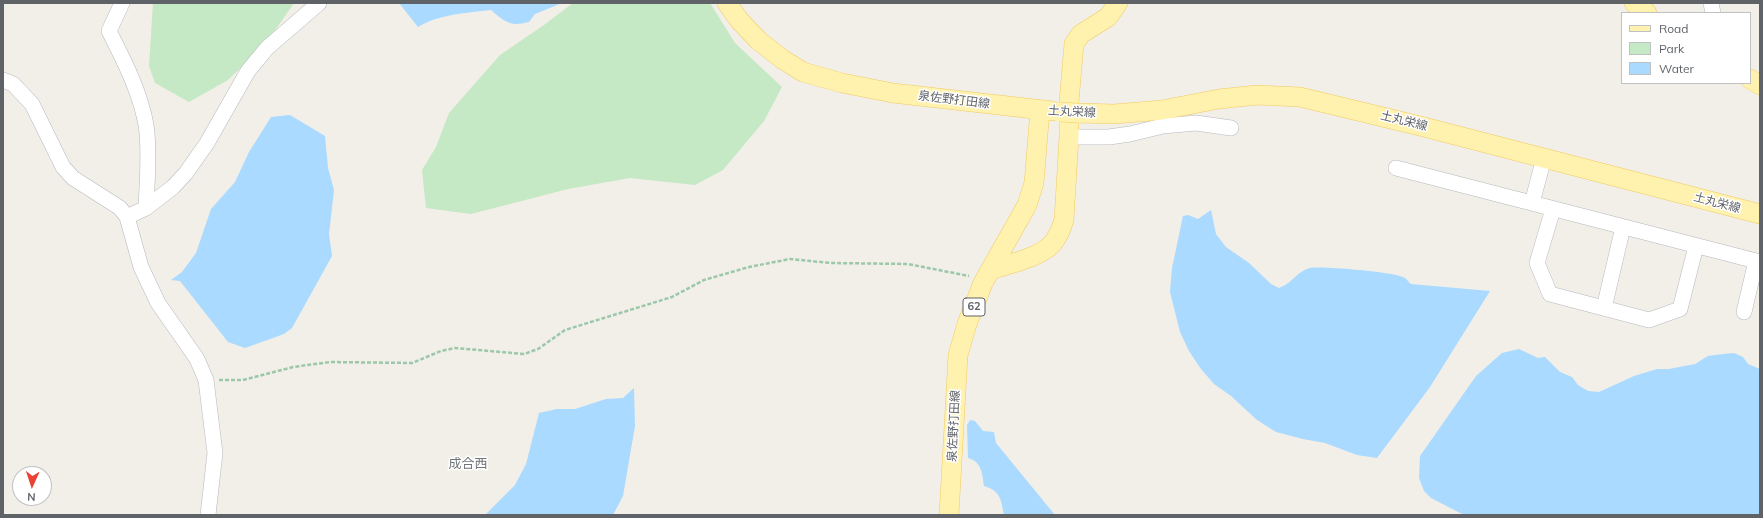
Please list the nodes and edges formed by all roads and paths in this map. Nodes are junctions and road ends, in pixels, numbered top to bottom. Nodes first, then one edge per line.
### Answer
1 (122, 3) edge
2 (319, 3) edge
3 (727, 3) edge
4 (1118, 3) edge
5 (1634, 3) edge
6 (1646, 12) edge
7 (3, 80) edge
8 (1751, 80) edge
9 (1760, 85) edge
10 (1040, 110) junction
11 (1231, 128) dead end
12 (1069, 137) junction
13 (1544, 158) junction
14 (1396, 168) dead end
15 (1532, 203) junction
16 (146, 208) junction
17 (1553, 209) junction
18 (1760, 214) edge
19 (127, 217) junction
20 (1623, 227) junction
21 (1696, 246) junction
22 (1758, 262) edge
23 (988, 274) junction
24 (1604, 308) junction
25 (1744, 312) dead end
26 (206, 380) junction
27 (208, 515) edge
28 (949, 515) edge

1 - 16 street
2 - 16 street
3 - 10 main road, 泉佐野打田線
4 - 12 main road
5 - 6 main road
7 - 19 street
8 - 9 main road
10 - 13 main road, 土丸栄線, bridge
10 - 23 main road, 泉佐野打田線 / 62
11 - 12 street
12 - 23 main road
13 - 15 street
13 - 18 main road, 土丸栄線
14 - 15 street
15 - 17 street
16 - 19 street
17 - 20 street
17 - 24 street
19 - 26 street
20 - 21 street
20 - 24 street
21 - 22 street
21 - 24 street
22 - 25 street
23 - 26 path
23 - 28 main road, 泉佐野打田線 / 62
26 - 27 street

